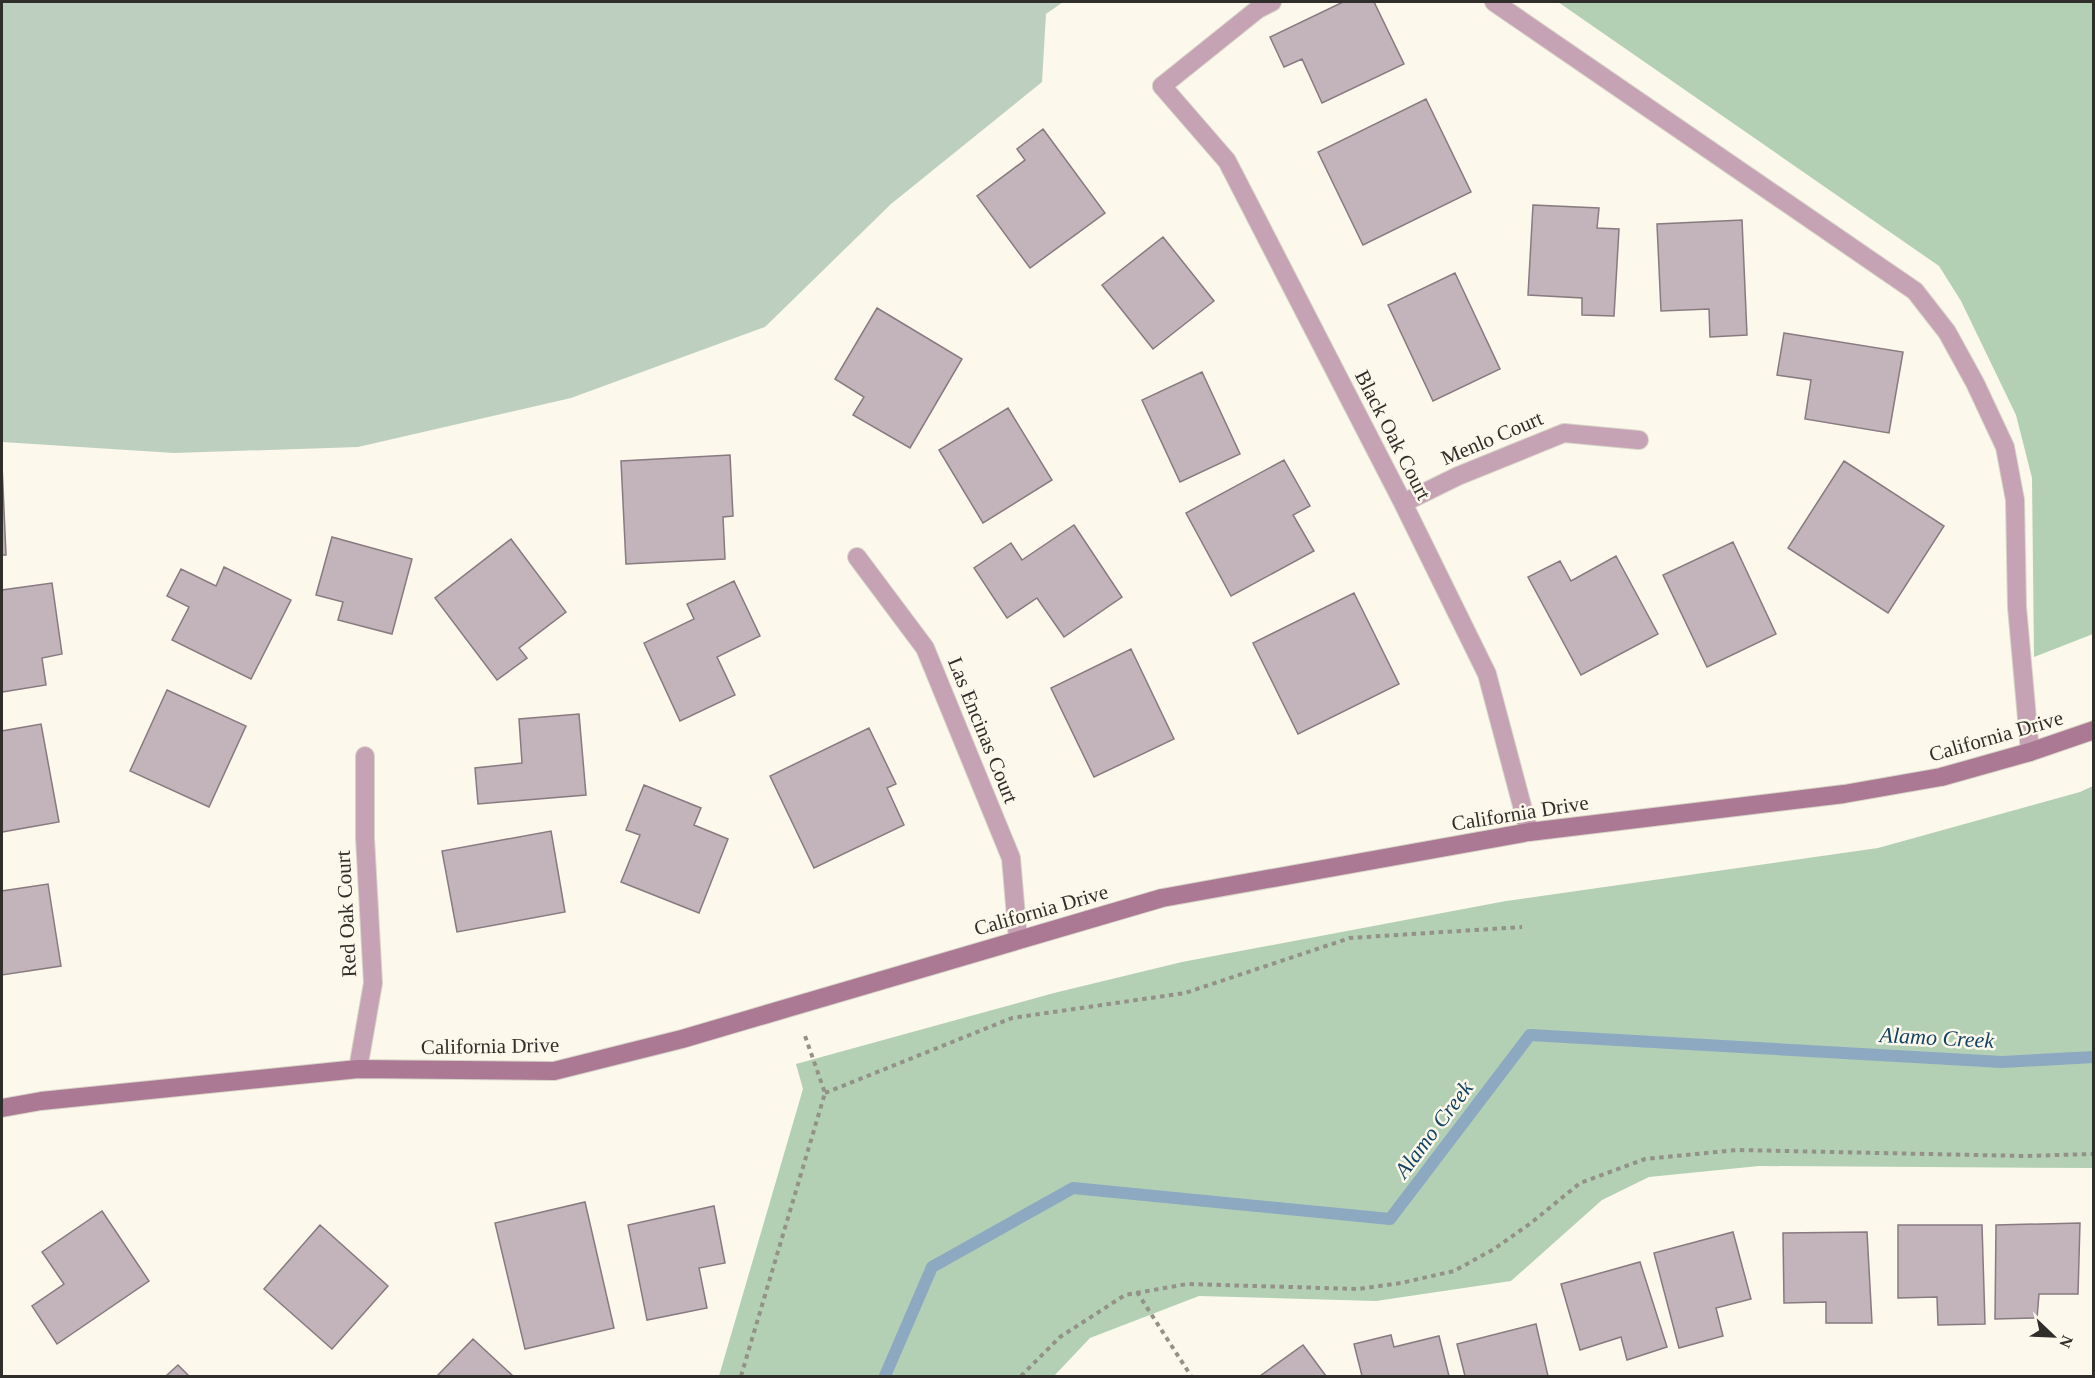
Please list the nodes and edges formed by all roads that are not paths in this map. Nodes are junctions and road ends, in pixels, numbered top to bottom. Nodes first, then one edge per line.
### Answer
1 (1272, 2) edge
2 (1494, 2) edge
3 (1639, 440) dead end
4 (1403, 504) junction
5 (857, 556) dead end
6 (2094, 730) edge
7 (2030, 752) junction
8 (365, 756) dead end
9 (1529, 832) junction
10 (1018, 940) junction
11 (357, 1069) junction
12 (2, 1108) edge

1 - 4 street, Black Oak Court
2 - 7 street
3 - 4 street, Menlo Court
4 - 9 street, Black Oak Court
5 - 10 street, Las Encinas Court
6 - 7 street, California Drive
7 - 9 street, California Drive
8 - 11 street, Red Oak Court
9 - 10 street, California Drive
10 - 11 street, California Drive
11 - 12 street, California Drive

